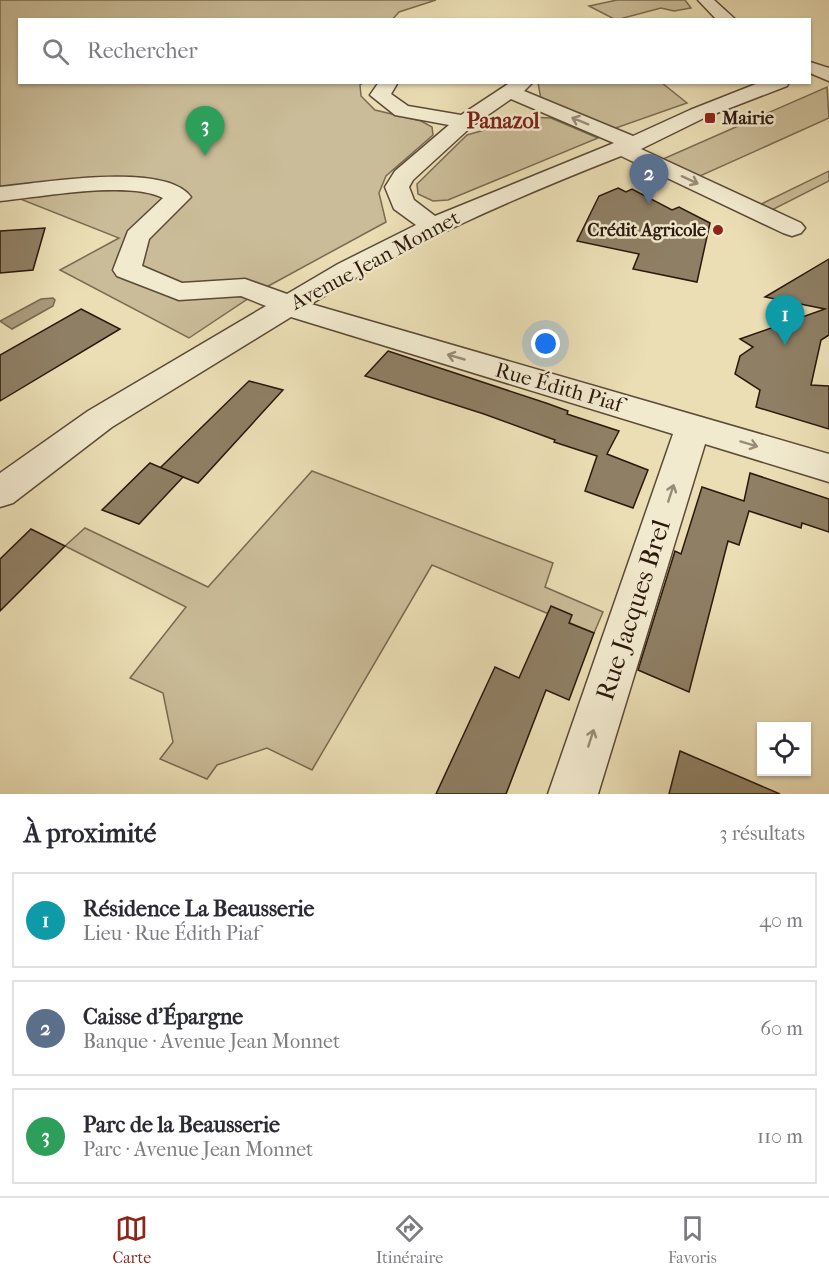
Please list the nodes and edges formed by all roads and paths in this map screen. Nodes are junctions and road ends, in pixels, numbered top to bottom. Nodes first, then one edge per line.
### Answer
1 (706, 0) edge
2 (725, 18) edge
3 (388, 84) edge
4 (775, 84) edge
5 (517, 87) edge
6 (465, 122) junction
7 (628, 146) junction
8 (0, 194) edge
9 (433, 226) junction
10 (792, 228) dead end
11 (289, 305) junction
12 (693, 427) junction
13 (829, 468) edge
14 (0, 493) edge
15 (573, 794) edge

1 - 2 street
3 - 6 street
4 - 7 street, Avenue Jean Monnet
5 - 6 street
7 -> 5 street
6 - 9 street
7 - 9 street, Avenue Jean Monnet
7 -> 10 street
8 - 11 street, Rue Édith Piaf
9 - 11 street, Avenue Jean Monnet
12 -> 11 street, Rue Édith Piaf
11 - 14 street, Avenue Jean Monnet
12 -> 13 street, Rue Édith Piaf
15 -> 12 street, Rue Jacques Brel

